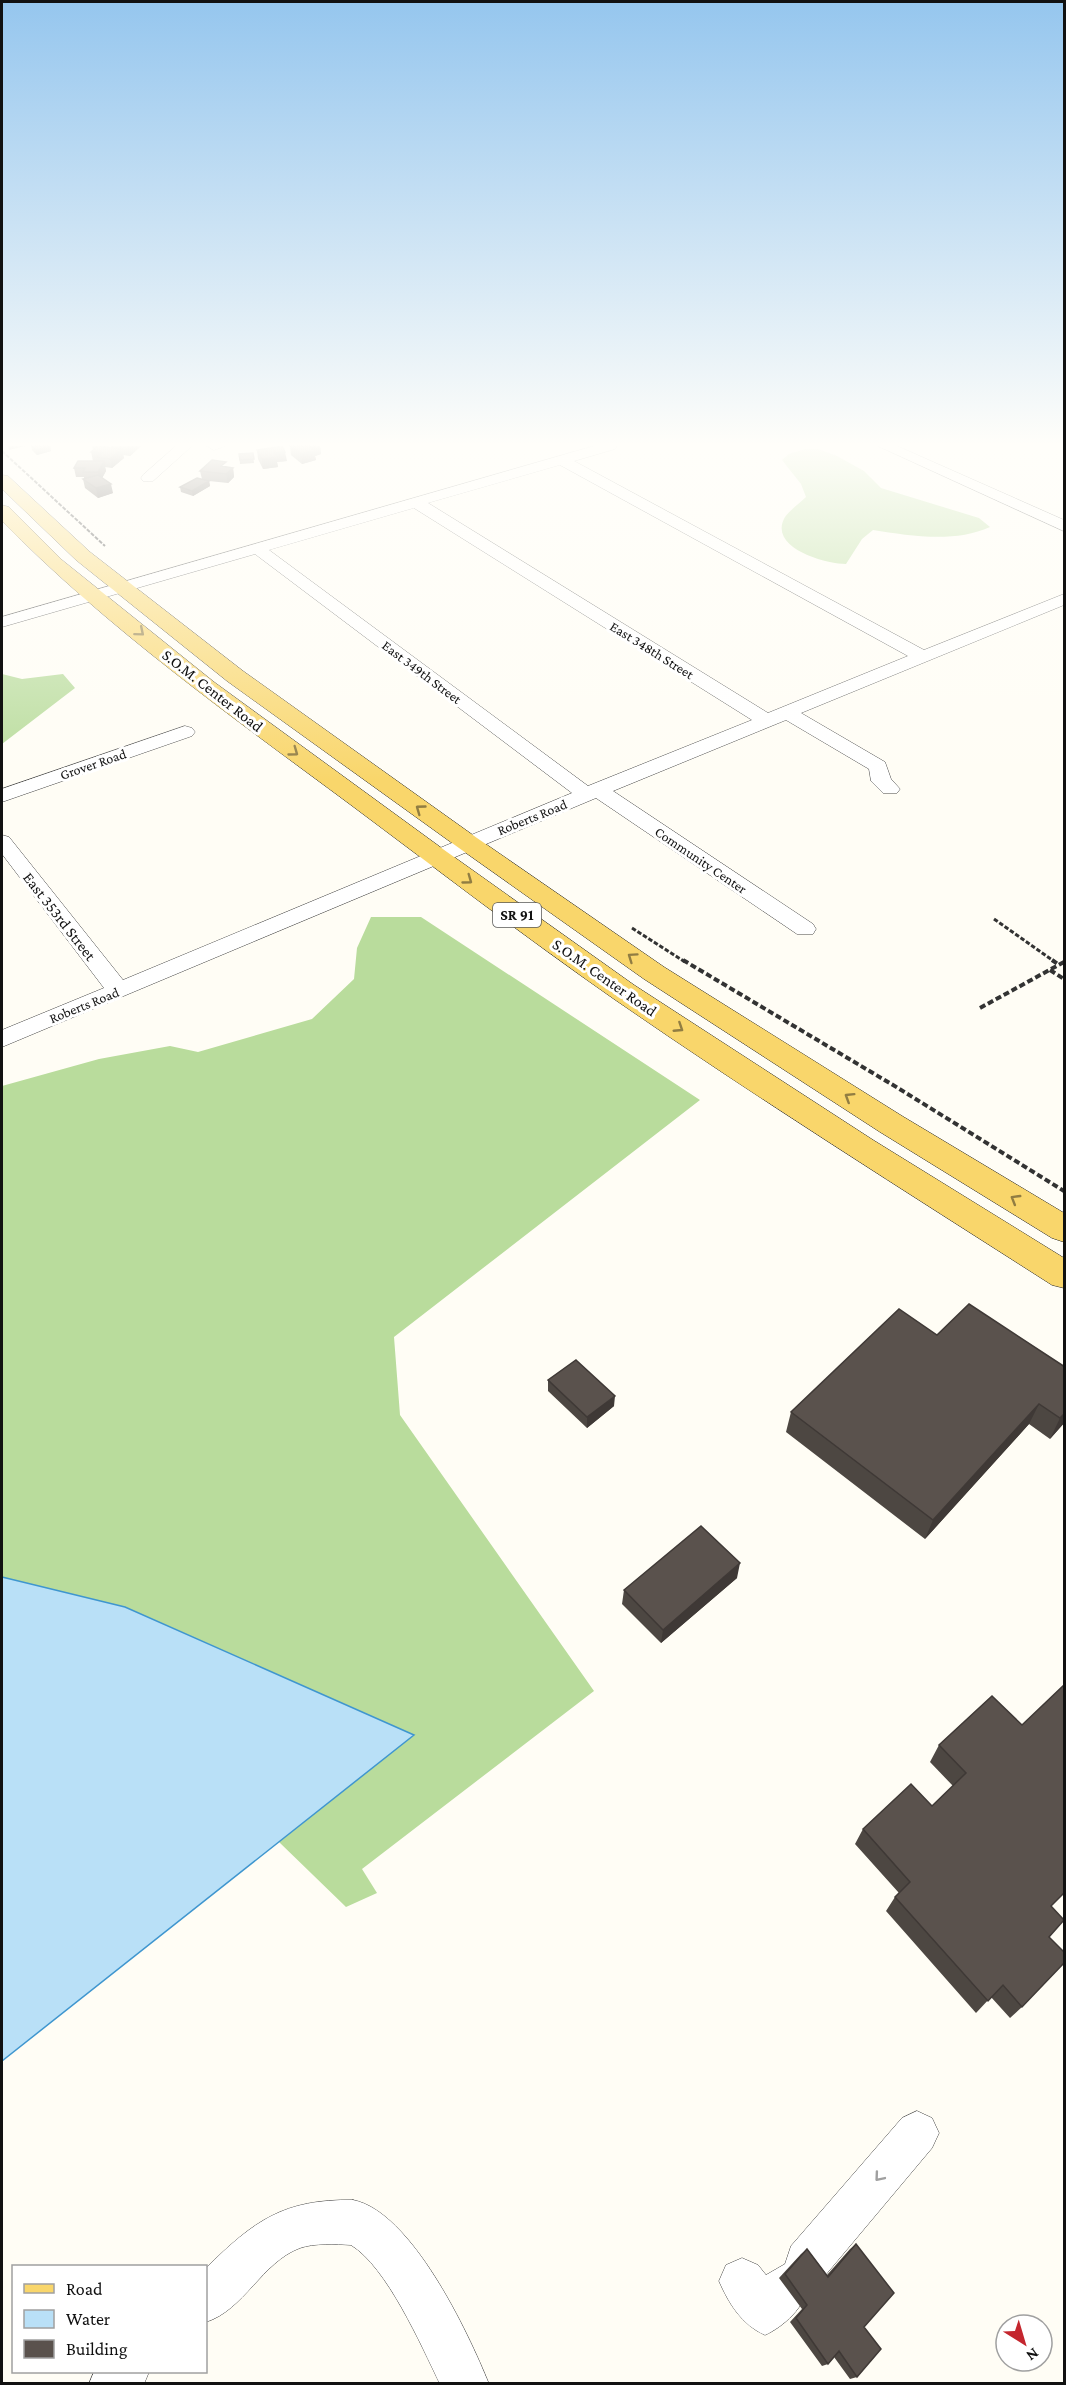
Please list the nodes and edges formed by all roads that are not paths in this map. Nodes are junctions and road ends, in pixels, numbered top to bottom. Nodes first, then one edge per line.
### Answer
1 (48, 557) edge
2 (85, 557) edge
3 (224, 557) edge
4 (270, 557) edge
5 (505, 557) edge
6 (740, 557) edge
7 (123, 586) junction
8 (95, 595) junction
9 (1065, 599) edge
10 (2, 622) edge
11 (923, 657) junction
12 (786, 712) junction
13 (766, 720) junction
14 (186, 732) dead end
15 (890, 789) dead end
16 (592, 793) junction
17 (2, 796) edge
18 (2, 841) edge
19 (468, 843) junction
20 (438, 858) junction
21 (805, 929) dead end
22 (118, 991) junction
23 (2, 1039) edge
24 (1065, 1230) edge
25 (1065, 1275) edge
26 (917, 2133) dead end
27 (742, 2281) dead end
28 (207, 2298) edge
29 (124, 2373) edge
30 (112, 2384) edge
31 (466, 2384) edge

1 - 8 main road, S.O.M. Center Road / SR 91
2 - 7 main road, S.O.M. Center Road / SR 91
3 - 7 street
4 - 16 street, East 349th Street
5 - 13 street, East 348th Street
6 - 11 street
7 - 8 street
19 -> 7 main road, S.O.M. Center Road / SR 91
8 - 10 street
8 -> 20 main road, S.O.M. Center Road / SR 91
9 - 11 street, Roberts Road
11 - 12 street, Roberts Road
12 - 13 street, Roberts Road
12 - 15 street
13 - 16 street, Roberts Road
14 - 17 street, Grover Road
16 - 19 street, Roberts Road
16 - 21 street, Community Center
18 - 22 street, East 353rd Street
19 - 20 street, Roberts Road
24 -> 19 main road, S.O.M. Center Road / SR 91
20 - 22 street, Roberts Road
20 -> 25 main road, S.O.M. Center Road / SR 91
22 - 23 street, Roberts Road
26 -> 27 street
28 - 31 street
29 - 30 street

